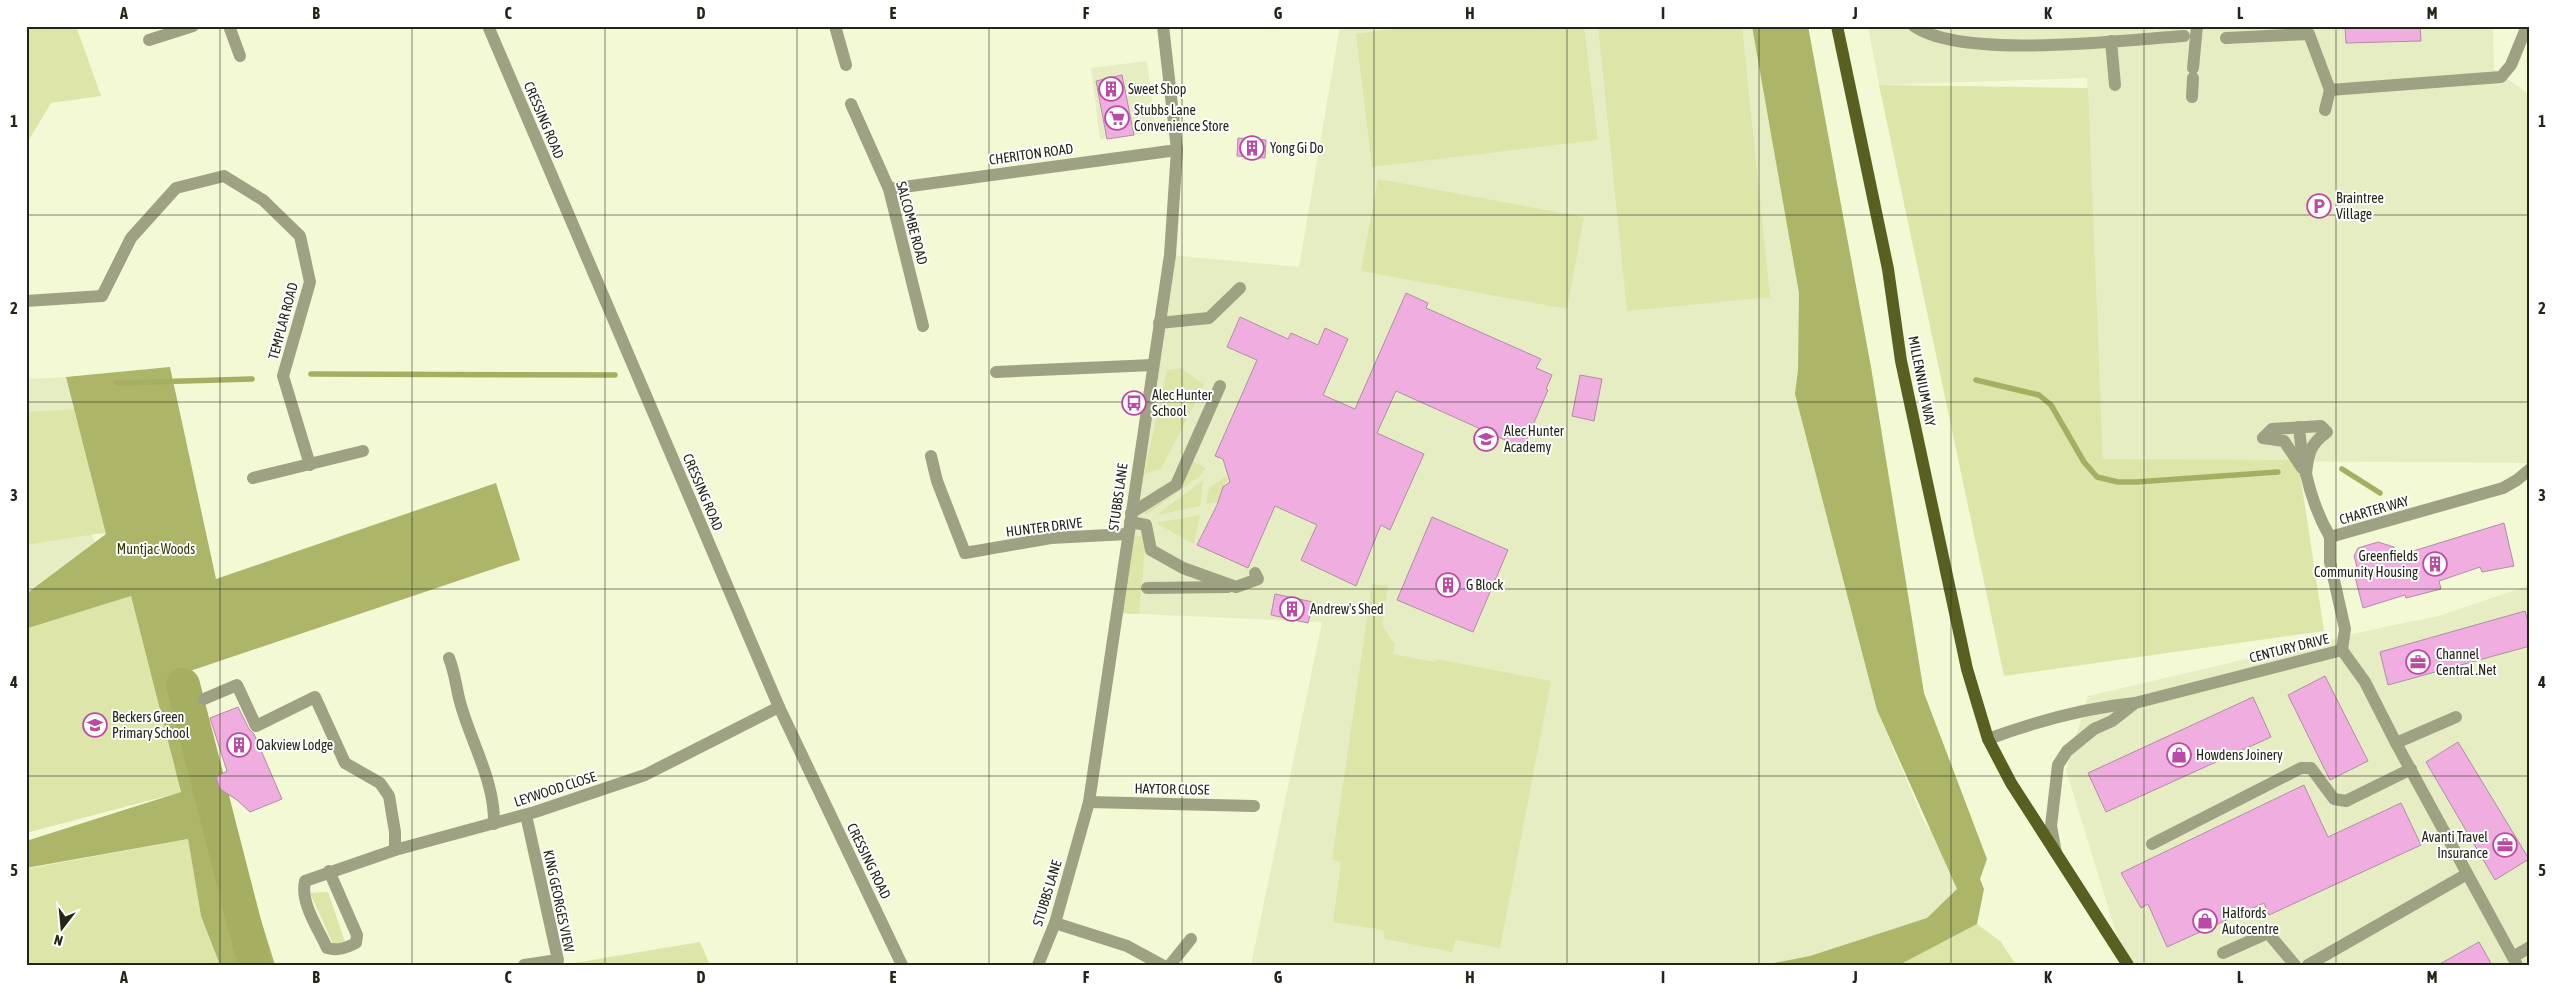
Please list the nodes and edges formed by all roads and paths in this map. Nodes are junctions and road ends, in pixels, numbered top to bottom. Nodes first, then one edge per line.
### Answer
1 (193, 26) edge
2 (229, 26) edge
3 (488, 26) edge
4 (835, 26) edge
5 (1163, 26) edge
6 (1837, 26) edge
7 (1914, 26) edge
8 (2197, 26) edge
9 (2526, 26) edge
10 (2184, 36) dead end
11 (2226, 38) dead end
12 (149, 40) dead end
13 (2111, 41) junction
14 (240, 56) dead end
15 (846, 65) dead end
16 (2114, 86) dead end
17 (2330, 90) junction
18 (2192, 97) dead end
19 (851, 104) dead end
20 (2324, 110) dead end
21 (1177, 150) junction
22 (889, 188) junction
23 (1240, 288) dead end
24 (26, 301) edge
25 (1159, 323) junction
26 (923, 326) dead end
27 (1152, 365) junction
28 (996, 372) dead end
29 (1220, 386) dead end
30 (2299, 427) junction
31 (363, 451) dead end
32 (930, 456) dead end
33 (310, 465) junction
34 (2530, 469) edge
35 (2306, 474) junction
36 (253, 478) dead end
37 (1129, 523) junction
38 (2330, 538) junction
39 (1255, 573) dead end
40 (1236, 587) junction
41 (1147, 588) dead end
42 (2342, 650) junction
43 (449, 658) dead end
44 (204, 699) dead end
45 (2135, 703) junction
46 (779, 707) junction
47 (2456, 717) dead end
48 (1988, 739) junction
49 (2396, 744) junction
50 (2412, 769) junction
51 (1090, 802) junction
52 (1254, 806) dead end
53 (526, 815) junction
54 (494, 824) junction
55 (2152, 844) dead end
56 (395, 850) junction
57 (2056, 853) junction
58 (329, 871) junction
59 (2467, 874) junction
60 (1056, 923) junction
61 (1191, 939) dead end
62 (2530, 947) edge
63 (2223, 953) dead end
64 (2515, 961) edge
65 (524, 965) edge
66 (902, 965) edge
67 (1038, 965) edge
68 (1162, 965) edge
69 (1170, 965) edge
70 (2128, 965) edge
71 (2295, 965) edge
72 (2308, 965) edge

1 - 12 street
2 - 14 street
3 - 46 street, CRESSING ROAD
4 - 15 street
5 - 21 street, STUBBS LANE
6 - 48 main road, MILLENNIUM WAY
7 - 13 street
8 - 18 street
9 - 17 street
10 - 13 street
11 - 17 street
13 - 16 street
17 - 20 street
19 - 22 street, SALCOMBE ROAD
21 - 22 street, CHERITON ROAD
21 - 25 street, STUBBS LANE
22 - 26 street, SALCOMBE ROAD
23 - 25 street
24 - 33 street, TEMPLAR ROAD
25 - 27 street, STUBBS LANE
27 - 28 street
27 - 37 street, STUBBS LANE
29 - 37 street
30 - 35 street
30 - 35 street
30 - 35 street
31 - 33 street
32 - 37 street, HUNTER DRIVE
33 - 36 street
34 - 38 street, CHARTER WAY
35 - 38 street
37 - 40 street
37 - 51 street, STUBBS LANE
38 - 42 street, CHARTER WAY
39 - 40 street
40 - 41 street
42 - 45 street, CENTURY DRIVE
42 - 49 street, CENTURY DRIVE
43 - 54 street
44 - 56 street
45 - 48 street
45 - 57 street, CENTURY DRIVE
46 - 53 street, LEYWOOD CLOSE
46 - 66 street, CRESSING ROAD
47 - 49 street
48 - 57 main road, MILLENNIUM WAY
49 - 50 street, CENTURY DRIVE
50 - 55 street
50 - 59 street, CENTURY DRIVE
51 - 52 street, HAYTOR CLOSE
51 - 60 street, STUBBS LANE
53 - 54 street, LEYWOOD CLOSE
53 - 65 street, KING GEORGES VIEW
54 - 56 street, LEYWOOD CLOSE
56 - 58 street, LEYWOOD CLOSE
57 - 70 main road, MILLENNIUM WAY
58 - 58 street, LEYWOOD CLOSE
59 - 64 street, CENTURY DRIVE
59 - 72 street
60 - 67 street, STUBBS LANE
60 - 68 street
61 - 69 street
62 - 64 street
63 - 71 street

